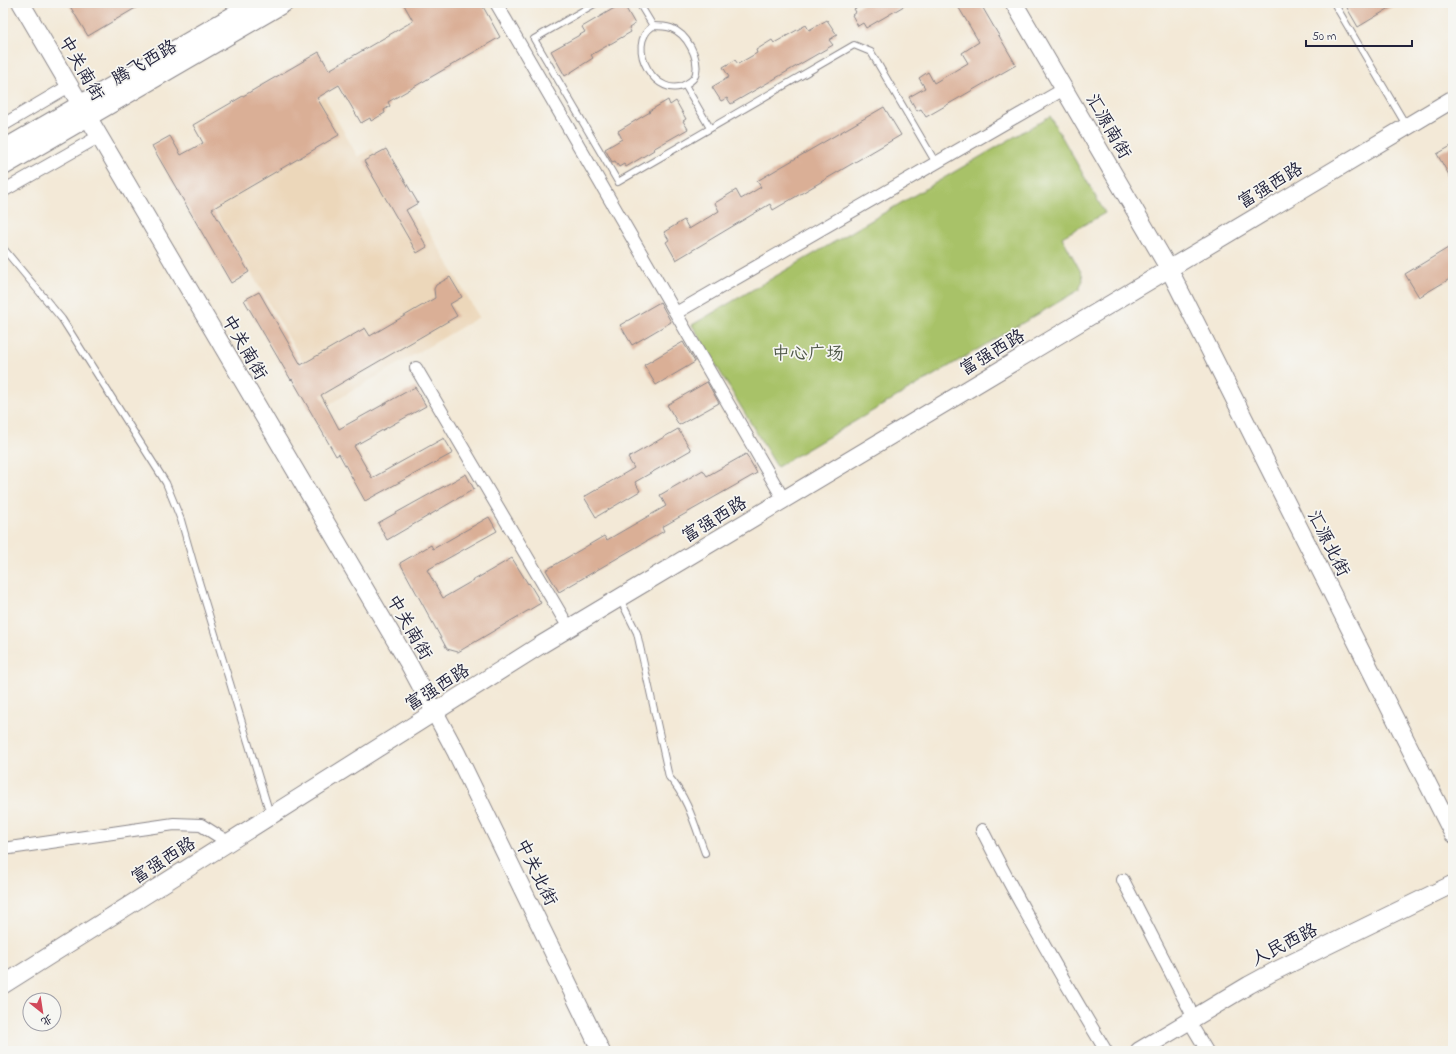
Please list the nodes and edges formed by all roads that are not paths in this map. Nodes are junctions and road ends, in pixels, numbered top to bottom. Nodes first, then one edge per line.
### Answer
1 (21, 3) edge
2 (254, 3) edge
3 (285, 3) edge
4 (496, 3) edge
5 (596, 3) edge
6 (639, 3) edge
7 (1014, 3) edge
8 (1334, 3) edge
9 (653, 26) junction
10 (685, 85) junction
11 (69, 86) junction
12 (1064, 89) junction
13 (1453, 99) edge
14 (84, 111) junction
15 (3, 125) edge
16 (1407, 126) junction
17 (710, 128) junction
18 (98, 136) junction
19 (3, 149) edge
20 (936, 163) junction
21 (3, 167) edge
22 (3, 192) edge
23 (3, 248) edge
24 (1169, 269) junction
25 (676, 313) junction
26 (416, 368) dead end
27 (784, 500) junction
28 (620, 598) junction
29 (569, 628) junction
30 (434, 712) junction
31 (270, 815) junction
32 (982, 830) dead end
33 (1453, 834) edge
34 (228, 842) junction
35 (3, 849) edge
36 (705, 853) dead end
37 (1123, 880) dead end
38 (1453, 884) edge
39 (3, 985) edge
40 (1191, 1019) junction
41 (601, 1051) edge
42 (1106, 1051) edge
43 (1139, 1051) edge
44 (1207, 1051) edge

1 - 11 street, 中关南街
2 - 14 street, 腾飞西路
3 - 14 street, 腾飞西路
4 - 25 street
5 - 17 lane
6 - 9 lane
7 - 12 street, 汇源南街
8 - 16 lane
9 - 10 lane
9 - 10 lane
10 - 17 lane
11 - 14 street, 中关南街
11 - 15 street
12 - 20 street
12 - 24 street, 汇源南街
13 - 16 street, 富强西路
14 - 18 street, 中关南街
14 - 19 street, 腾飞西路
14 - 21 street, 腾飞西路
16 - 24 street, 富强西路
17 - 20 lane
18 - 22 street
18 - 30 street, 中关南街
20 - 25 street
23 - 31 lane
24 - 27 street, 富强西路
24 - 33 street, 汇源北街
25 - 27 street
26 - 29 street
27 - 28 street, 富强西路
28 - 29 street, 富强西路
28 - 36 lane
29 - 30 street, 富强西路
30 - 31 street, 富强西路
30 - 41 street, 中关北街
31 - 34 street, 富强西路
32 - 42 street
34 - 35 street
34 - 39 street, 富强西路
37 - 40 street
38 - 40 street, 人民西路
40 - 43 street, 人民西路
40 - 44 street

